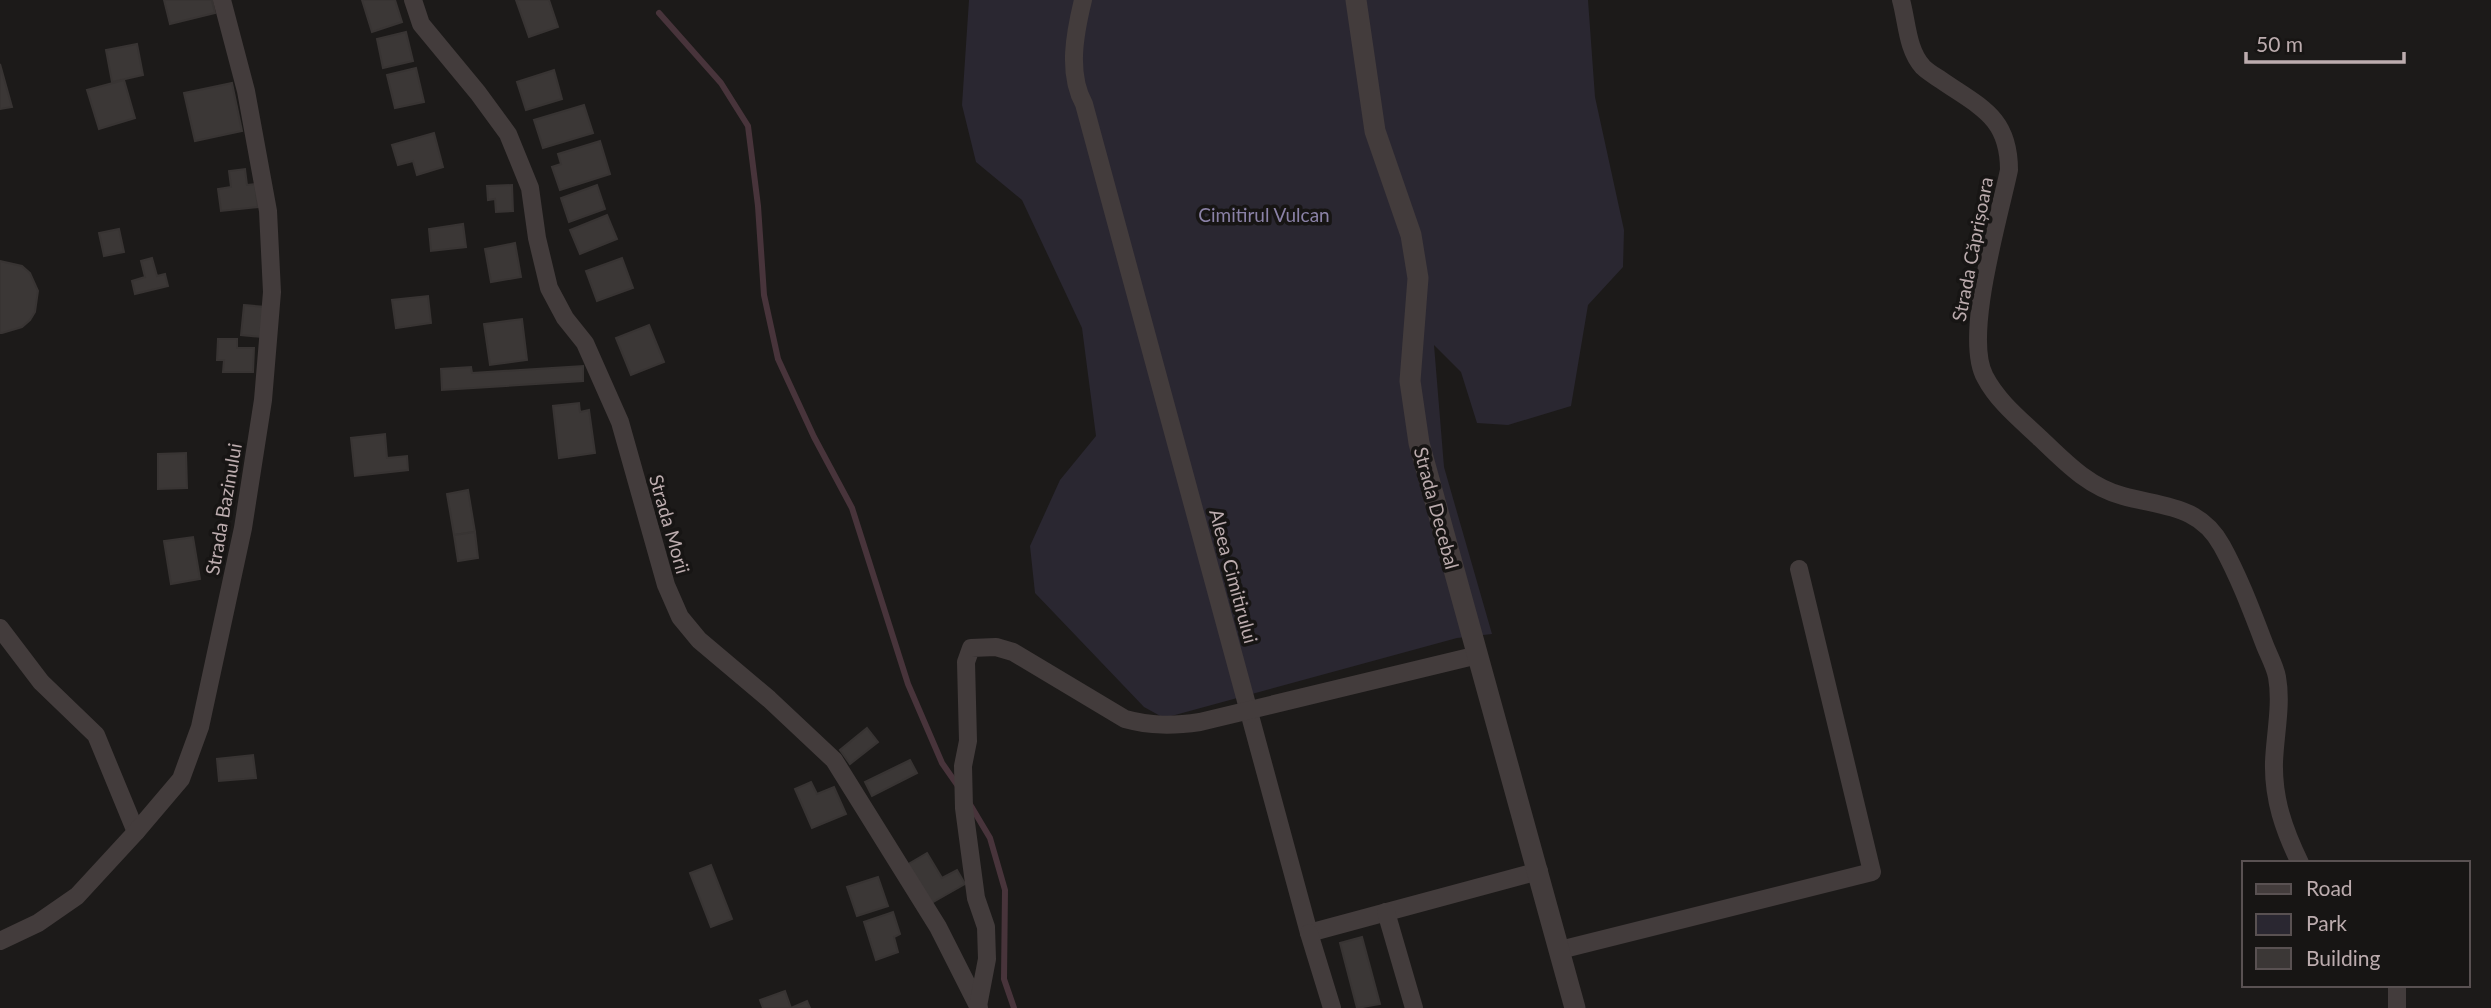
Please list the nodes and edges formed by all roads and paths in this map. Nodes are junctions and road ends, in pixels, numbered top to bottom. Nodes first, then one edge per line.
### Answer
1 (222, 0) edge
2 (413, 0) edge
3 (1083, 0) edge
4 (1356, 0) edge
5 (1901, 0) edge
6 (1798, 569) dead end
7 (0, 628) edge
8 (1478, 655) junction
9 (1249, 710) junction
10 (136, 832) junction
11 (2299, 861) edge
12 (1539, 871) junction
13 (1386, 912) junction
14 (1309, 933) junction
15 (0, 941) edge
16 (1560, 950) junction
17 (2397, 987) edge
18 (978, 1007) edge
19 (1332, 1008) edge
20 (1414, 1008) edge
21 (1575, 1008) edge
22 (2397, 1008) edge

1 - 10 street, Strada Bazinului
2 - 18 street, Strada Morii
3 - 9 street, Aleea Cimitirului
4 - 8 street, Strada Decebal
5 - 11 street, Strada Căprișoara
6 - 16 street
7 - 10 street
8 - 9 street
8 - 12 street, Strada Decebal
9 - 14 street, Aleea Cimitirului
9 - 18 street
10 - 15 street, Strada Bazinului
12 - 13 street
12 - 16 street, Strada Decebal
13 - 14 street
13 - 20 street
14 - 19 street, Aleea Cimitirului
16 - 21 street, Strada Decebal
17 - 22 street

